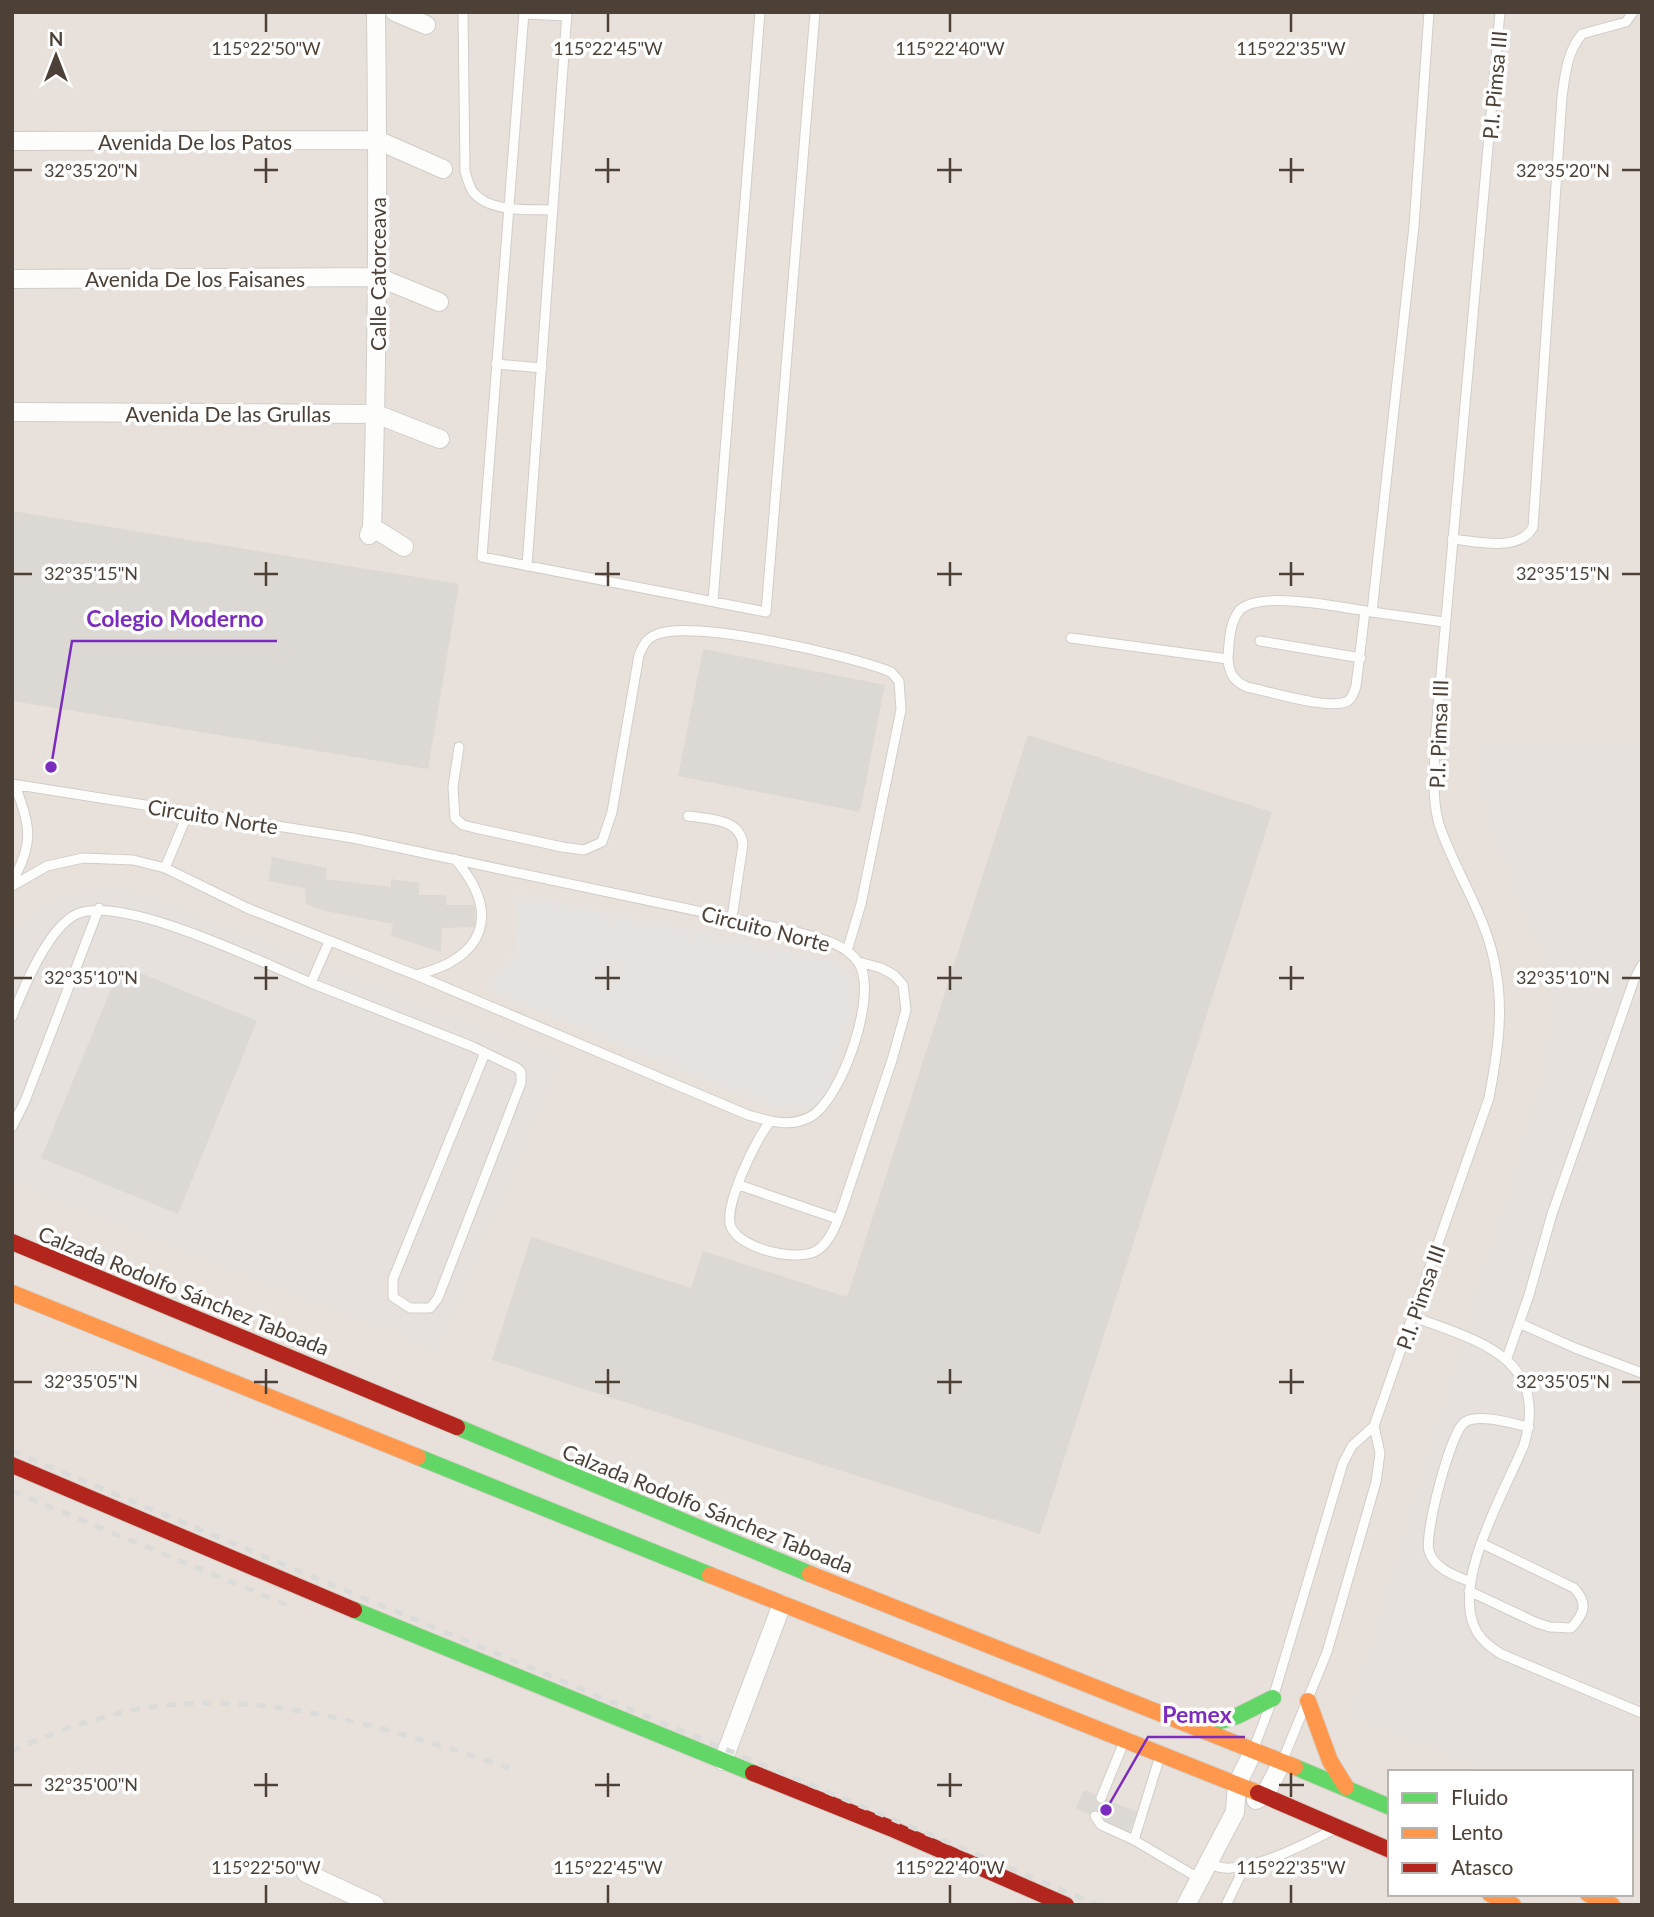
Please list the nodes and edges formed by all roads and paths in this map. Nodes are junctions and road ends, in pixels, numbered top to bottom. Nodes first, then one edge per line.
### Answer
1 (376, 12) edge
2 (395, 12) edge
3 (463, 12) edge
4 (760, 12) edge
5 (815, 12) edge
6 (1429, 12) edge
7 (1500, 12) edge
8 (1633, 12) edge
9 (524, 13) edge
10 (567, 14) edge
11 (426, 24) dead end
12 (377, 140) junction
13 (12, 142) edge
14 (443, 169) dead end
15 (509, 207) junction
16 (553, 210) junction
17 (378, 277) junction
18 (12, 279) edge
19 (439, 302) dead end
20 (496, 364) junction
21 (542, 368) junction
22 (12, 412) edge
23 (376, 414) junction
24 (440, 439) dead end
25 (1452, 539) junction
26 (404, 547) dead end
27 (527, 566) junction
28 (713, 601) junction
29 (1369, 612) junction
30 (1444, 622) junction
31 (1071, 638) dead end
32 (1261, 641) dead end
33 (1361, 658) junction
34 (1227, 659) junction
35 (459, 747) dead end
36 (13, 784) edge
37 (188, 813) junction
38 (688, 816) dead end
39 (455, 859) junction
40 (166, 868) junction
41 (12, 884) edge
42 (99, 908) junction
43 (732, 918) junction
44 (329, 942) junction
45 (847, 951) junction
46 (859, 962) junction
47 (1642, 965) edge
48 (416, 975) junction
49 (311, 983) junction
50 (12, 1017) edge
51 (485, 1053) junction
52 (770, 1122) junction
53 (12, 1128) edge
54 (739, 1185) junction
55 (838, 1219) junction
56 (12, 1242) edge
57 (12, 1293) edge
58 (1414, 1317) junction
59 (1519, 1323) junction
60 (1507, 1358) junction
61 (1642, 1373) edge
62 (1374, 1426) junction
63 (1530, 1427) junction
64 (12, 1465) edge
65 (1481, 1543) junction
66 (1470, 1587) junction
67 (782, 1604) junction
68 (1273, 1698) junction
69 (1308, 1701) junction
70 (1642, 1713) edge
71 (1197, 1728) junction
72 (1125, 1740) junction
73 (1254, 1750) junction
74 (1161, 1754) junction
75 (723, 1761) junction
76 (1282, 1762) junction
77 (1237, 1784) junction
78 (1346, 1787) junction
79 (1265, 1795) junction
80 (1101, 1798) dead end
81 (1388, 1806) edge
82 (1235, 1812) junction
83 (1095, 1816) dead end
84 (1339, 1827) junction
85 (1134, 1840) junction
86 (1388, 1849) edge
87 (1245, 1866) junction
88 (1204, 1871) junction
89 (306, 1873) dead end
90 (1494, 1896) edge
91 (1592, 1896) edge
92 (354, 1900) edge
93 (375, 1905) edge
94 (1066, 1905) edge
95 (1186, 1905) edge
96 (1226, 1905) edge
97 (1513, 1905) edge
98 (1612, 1905) edge

1 - 12 street, Calle Catorceava
2 - 11 street
3 - 15 lane
4 - 28 lane
5 - 28 lane
6 - 29 lane
7 - 25 lane, P.I. Pimsa III
8 - 25 lane
9 - 10 lane
9 - 15 lane
10 - 16 lane
12 - 13 street, Avenida De los Patos
12 - 14 street
12 - 17 street, Calle Catorceava
15 - 16 lane
15 - 20 lane
16 - 21 lane
17 - 18 street, Avenida De los Faisanes
17 - 19 street
17 - 23 street, Calle Catorceava
20 - 21 lane
20 - 27 lane
21 - 27 lane
22 - 23 street, Avenida De las Grullas
23 - 24 street, Avenida De las Grullas
23 - 26 street, Calle Catorceava
25 - 30 lane, P.I. Pimsa III
27 - 28 lane
29 - 30 lane
29 - 33 lane
29 - 34 lane
30 - 58 lane, P.I. Pimsa III
31 - 34 lane
32 - 33 lane
33 - 34 lane
35 - 45 lane
36 - 37 lane, Circuito Norte
36 - 41 lane
37 - 39 lane, Circuito Norte
37 - 40 lane
38 - 43 lane
39 - 43 lane, Circuito Norte
39 - 48 lane
40 - 41 lane
40 - 44 lane
42 - 49 lane
42 - 50 lane
42 - 53 lane
43 - 45 lane, Circuito Norte
44 - 48 lane
44 - 49 lane
45 - 46 lane, Circuito Norte
46 - 52 lane
46 - 55 lane
47 - 59 lane
48 - 52 lane
49 - 51 lane
51 - 51 lane
52 - 54 lane
54 - 55 lane
54 - 55 lane
56 - 71 main road, Calzada Rodolfo Sánchez Taboada
57 - 67 main road
58 - 60 lane
58 - 62 lane, P.I. Pimsa III
59 - 60 lane
59 - 61 lane
60 - 63 lane
62 - 68 lane, P.I. Pimsa III
62 - 69 lane, P.I. Pimsa III
63 - 65 lane
63 - 66 lane
64 - 75 main road
65 - 66 lane
65 - 66 lane
66 - 70 lane
67 - 72 main road
67 - 75 street
68 - 71 main road
68 - 73 lane, P.I. Pimsa III
69 - 76 lane, P.I. Pimsa III
69 - 78 main road
71 - 73 main road, Calzada Rodolfo Sánchez Taboada
72 - 74 main road
72 - 80 lane
73 - 76 main road, Calzada Rodolfo Sánchez Taboada
73 - 77 street
74 - 77 main road
74 - 85 lane
75 - 94 main road
76 - 78 main road, Calzada Rodolfo Sánchez Taboada
76 - 79 street
77 - 79 main road
77 - 82 street
78 - 81 main road, Calzada Rodolfo Sánchez Taboada
79 - 82 street
79 - 84 main road
82 - 88 street
83 - 85 lane
84 - 86 main road
84 - 87 lane
85 - 88 lane
87 - 88 lane
87 - 96 lane
88 - 95 street
89 - 92 street
90 - 97 main road
91 - 98 main road
92 - 93 street

